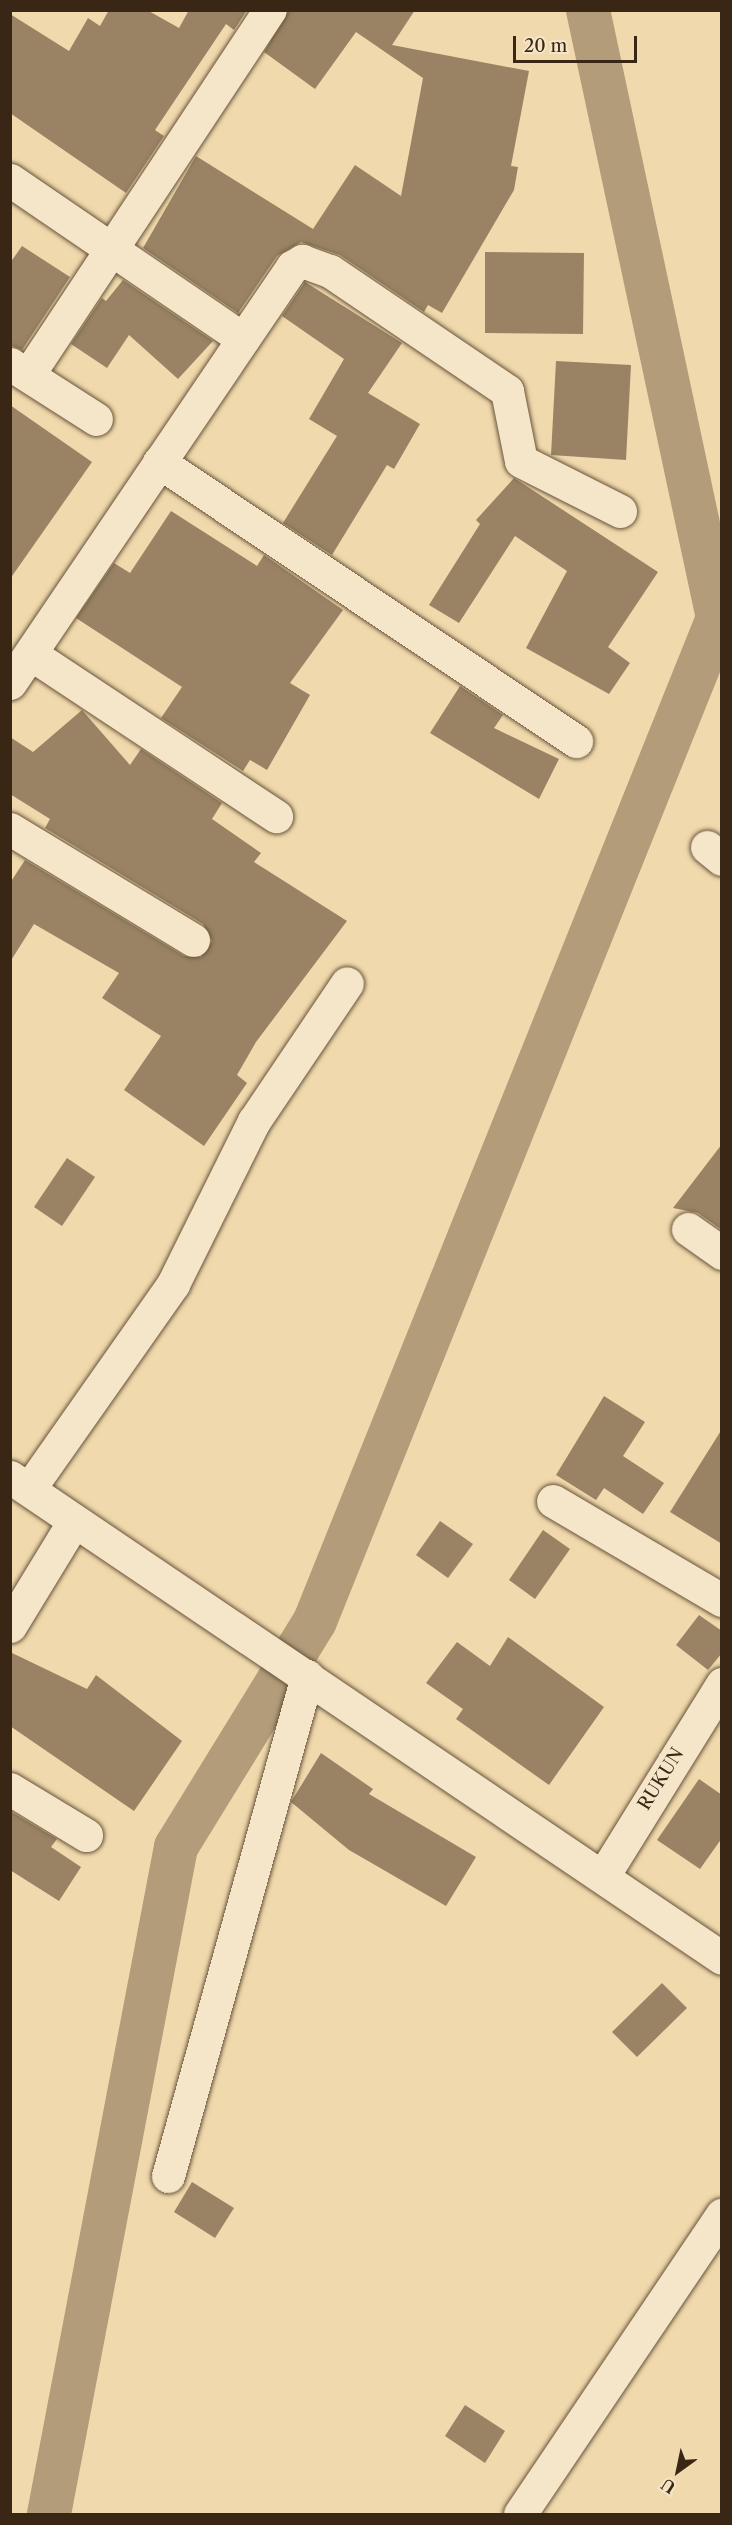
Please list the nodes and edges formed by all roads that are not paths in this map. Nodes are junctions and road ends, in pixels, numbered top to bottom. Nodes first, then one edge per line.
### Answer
1 (270, 10) edge
2 (10, 180) edge
3 (112, 249) junction
4 (243, 339) junction
5 (19, 370) edge
6 (96, 420) dead end
7 (159, 462) junction
8 (620, 511) dead end
9 (31, 654) junction
10 (10, 683) edge
11 (576, 741) dead end
12 (276, 816) dead end
13 (10, 829) edge
14 (193, 940) dead end
15 (347, 983) dead end
16 (688, 1229) dead end
17 (722, 1253) edge
18 (20, 1483) edge
19 (553, 1501) dead end
20 (75, 1521) junction
21 (722, 1600) edge
22 (10, 1626) edge
23 (296, 1670) junction
24 (722, 1684) edge
25 (10, 1789) edge
26 (86, 1835) dead end
27 (603, 1876) junction
28 (722, 1958) edge
29 (168, 2176) dead end
30 (722, 2215) edge
31 (520, 2514) edge

1 - 3 street
2 - 3 street
3 - 4 street
3 - 5 street
4 - 7 street
4 - 8 street
5 - 6 street
7 - 9 street
7 - 11 street
9 - 10 street
9 - 12 street
13 - 14 street
15 - 18 street
16 - 17 street
18 - 20 street
19 - 21 street
20 - 22 street
20 - 23 street
23 - 27 street
23 - 29 street
24 - 27 street, RUKUN
25 - 26 street
27 - 28 street
30 - 31 street

